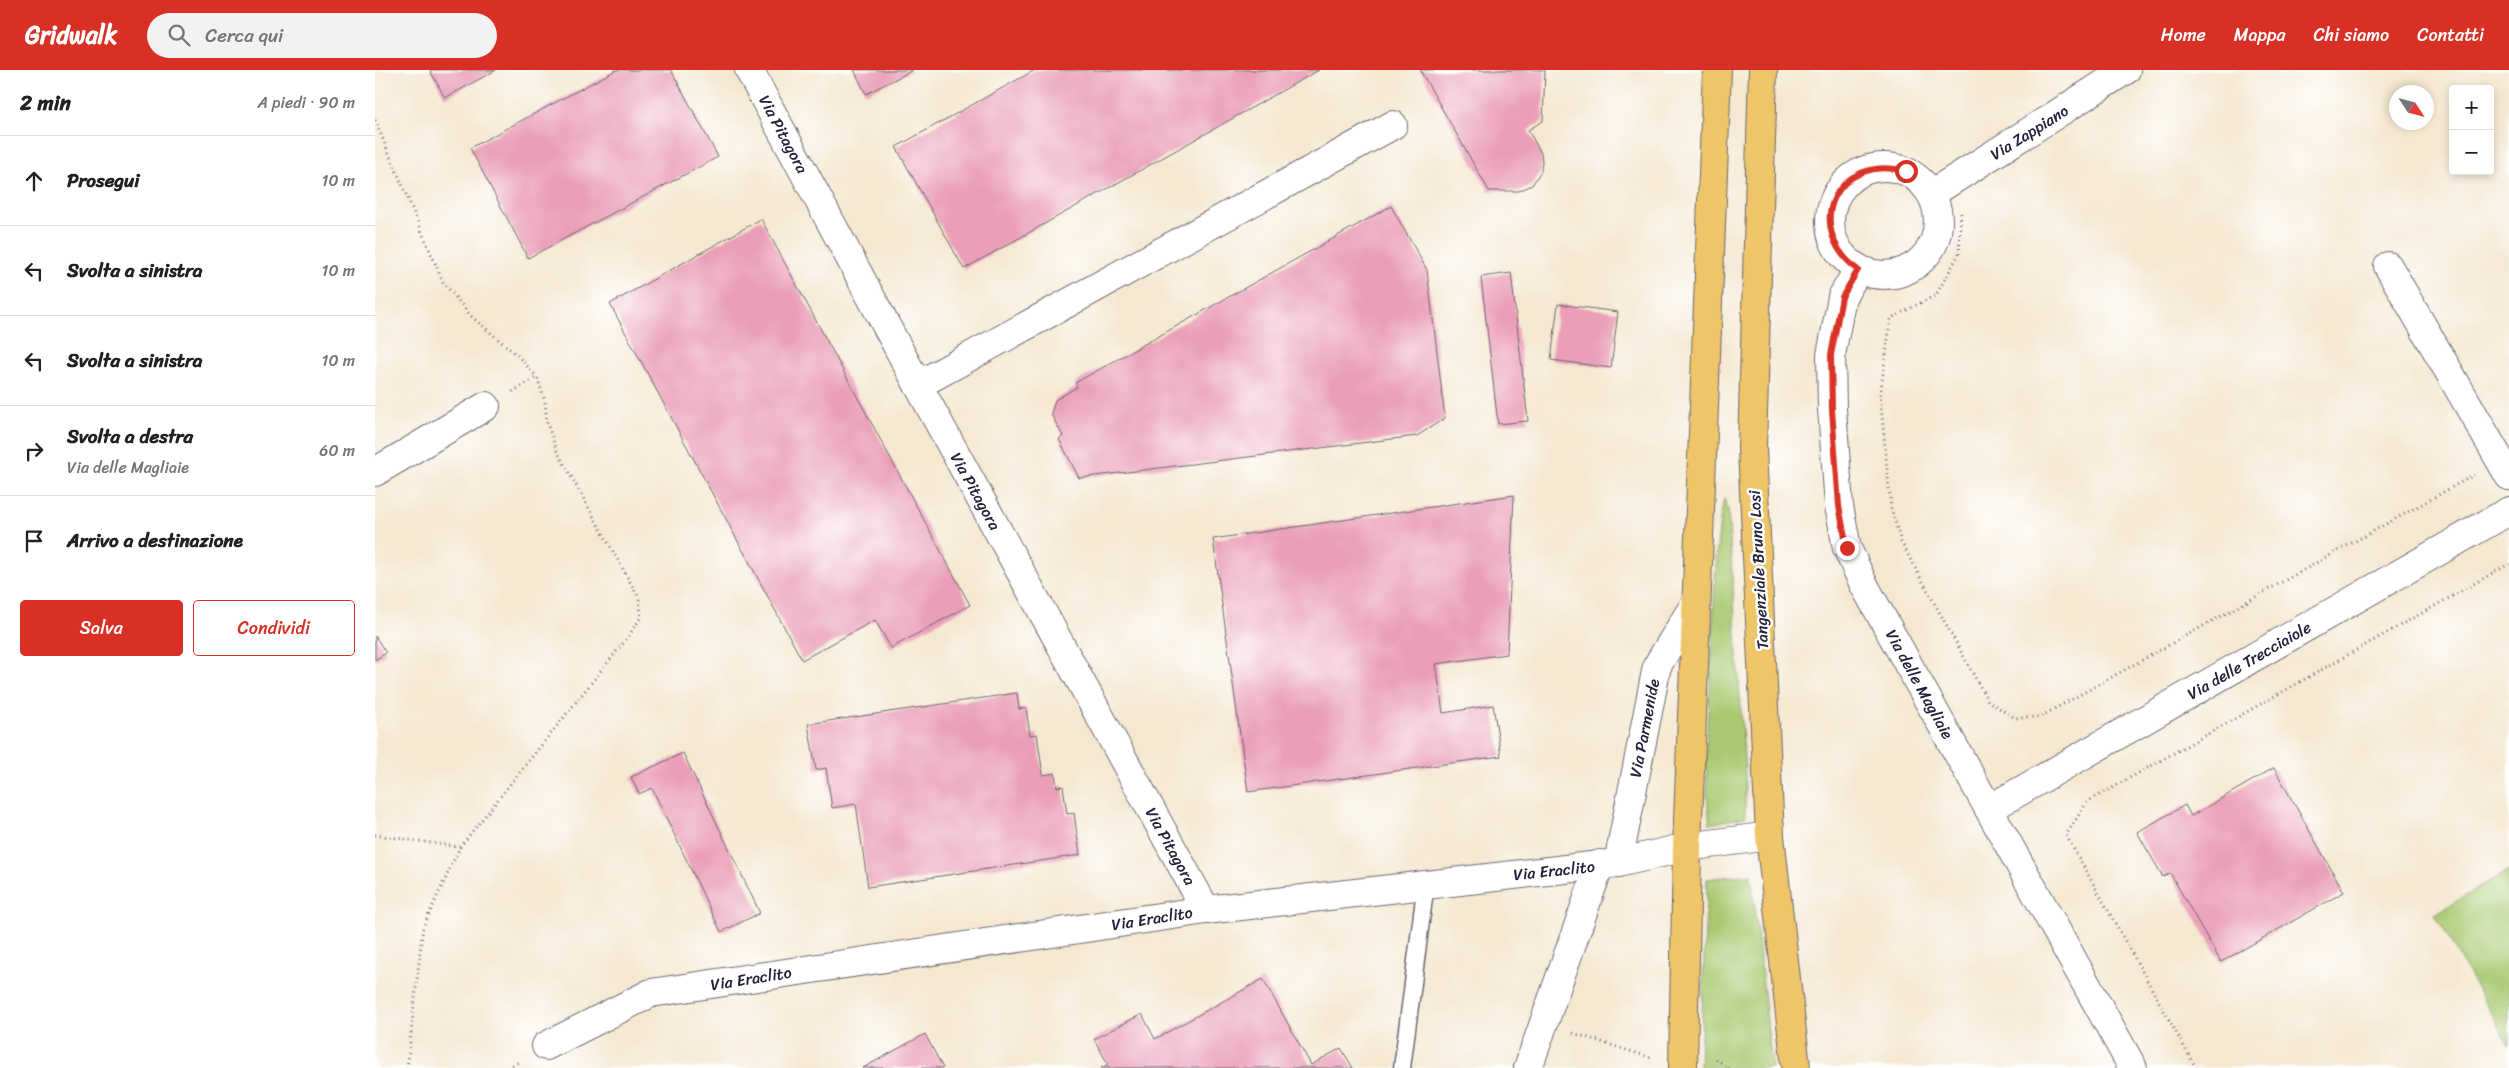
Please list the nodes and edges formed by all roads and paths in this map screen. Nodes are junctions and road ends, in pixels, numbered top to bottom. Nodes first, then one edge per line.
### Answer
1 (749, 70) edge
2 (1717, 70) edge
3 (1763, 70) edge
4 (2126, 70) edge
5 (375, 120) edge
6 (1393, 125) dead end
7 (1931, 194) junction
8 (1961, 211) dead end
9 (2388, 266) dead end
10 (1858, 270) junction
11 (537, 377) junction
12 (918, 385) junction
13 (487, 406) joint
14 (2505, 468) edge
15 (375, 472) edge
16 (2509, 511) edge
17 (2509, 564) edge
18 (1696, 602) junction
19 (1989, 809) junction
20 (375, 835) edge
21 (1770, 836) junction
22 (460, 847) junction
23 (1687, 848) junction
24 (1609, 864) junction
25 (1427, 883) junction
26 (1205, 910) junction
27 (1544, 1023) junction
28 (546, 1046) dead end
29 (1683, 1063) edge
30 (407, 1068) edge
31 (1402, 1068) edge
32 (1528, 1068) edge
33 (1729, 1068) edge
34 (1795, 1068) edge
35 (2133, 1068) edge
36 (2196, 1068) edge

1 - 12 street, Via Pitagora
2 - 18 main road
3 - 21 main road, Tangenziale Bruno Losi
4 - 7 street, Via Zappiano
5 - 11 path
6 - 12 street
7 - 10 street
7 - 10 street
8 - 14 path
9 - 14 street
10 - 19 street, Via delle Magliaie
11 - 13 path
11 - 22 path
12 - 26 street, Via Pitagora
13 - 15 street
16 - 19 street, Via delle Trecciaiole
17 - 36 path
18 - 23 main road
18 - 24 street, Via Parmenide
19 - 35 street, Via delle Magliaie
20 - 22 path
21 - 23 street, Via Eraclito
21 - 34 main road, Tangenziale Bruno Losi
22 - 30 path
23 - 24 street, Via Eraclito
23 - 29 main road
24 - 25 street, Via Eraclito
24 - 27 street, Via Parmenide
25 - 26 street, Via Eraclito
25 - 31 lane
26 - 28 street, Via Eraclito
27 - 29 path
27 - 32 street, Via Parmenide
29 - 33 path

